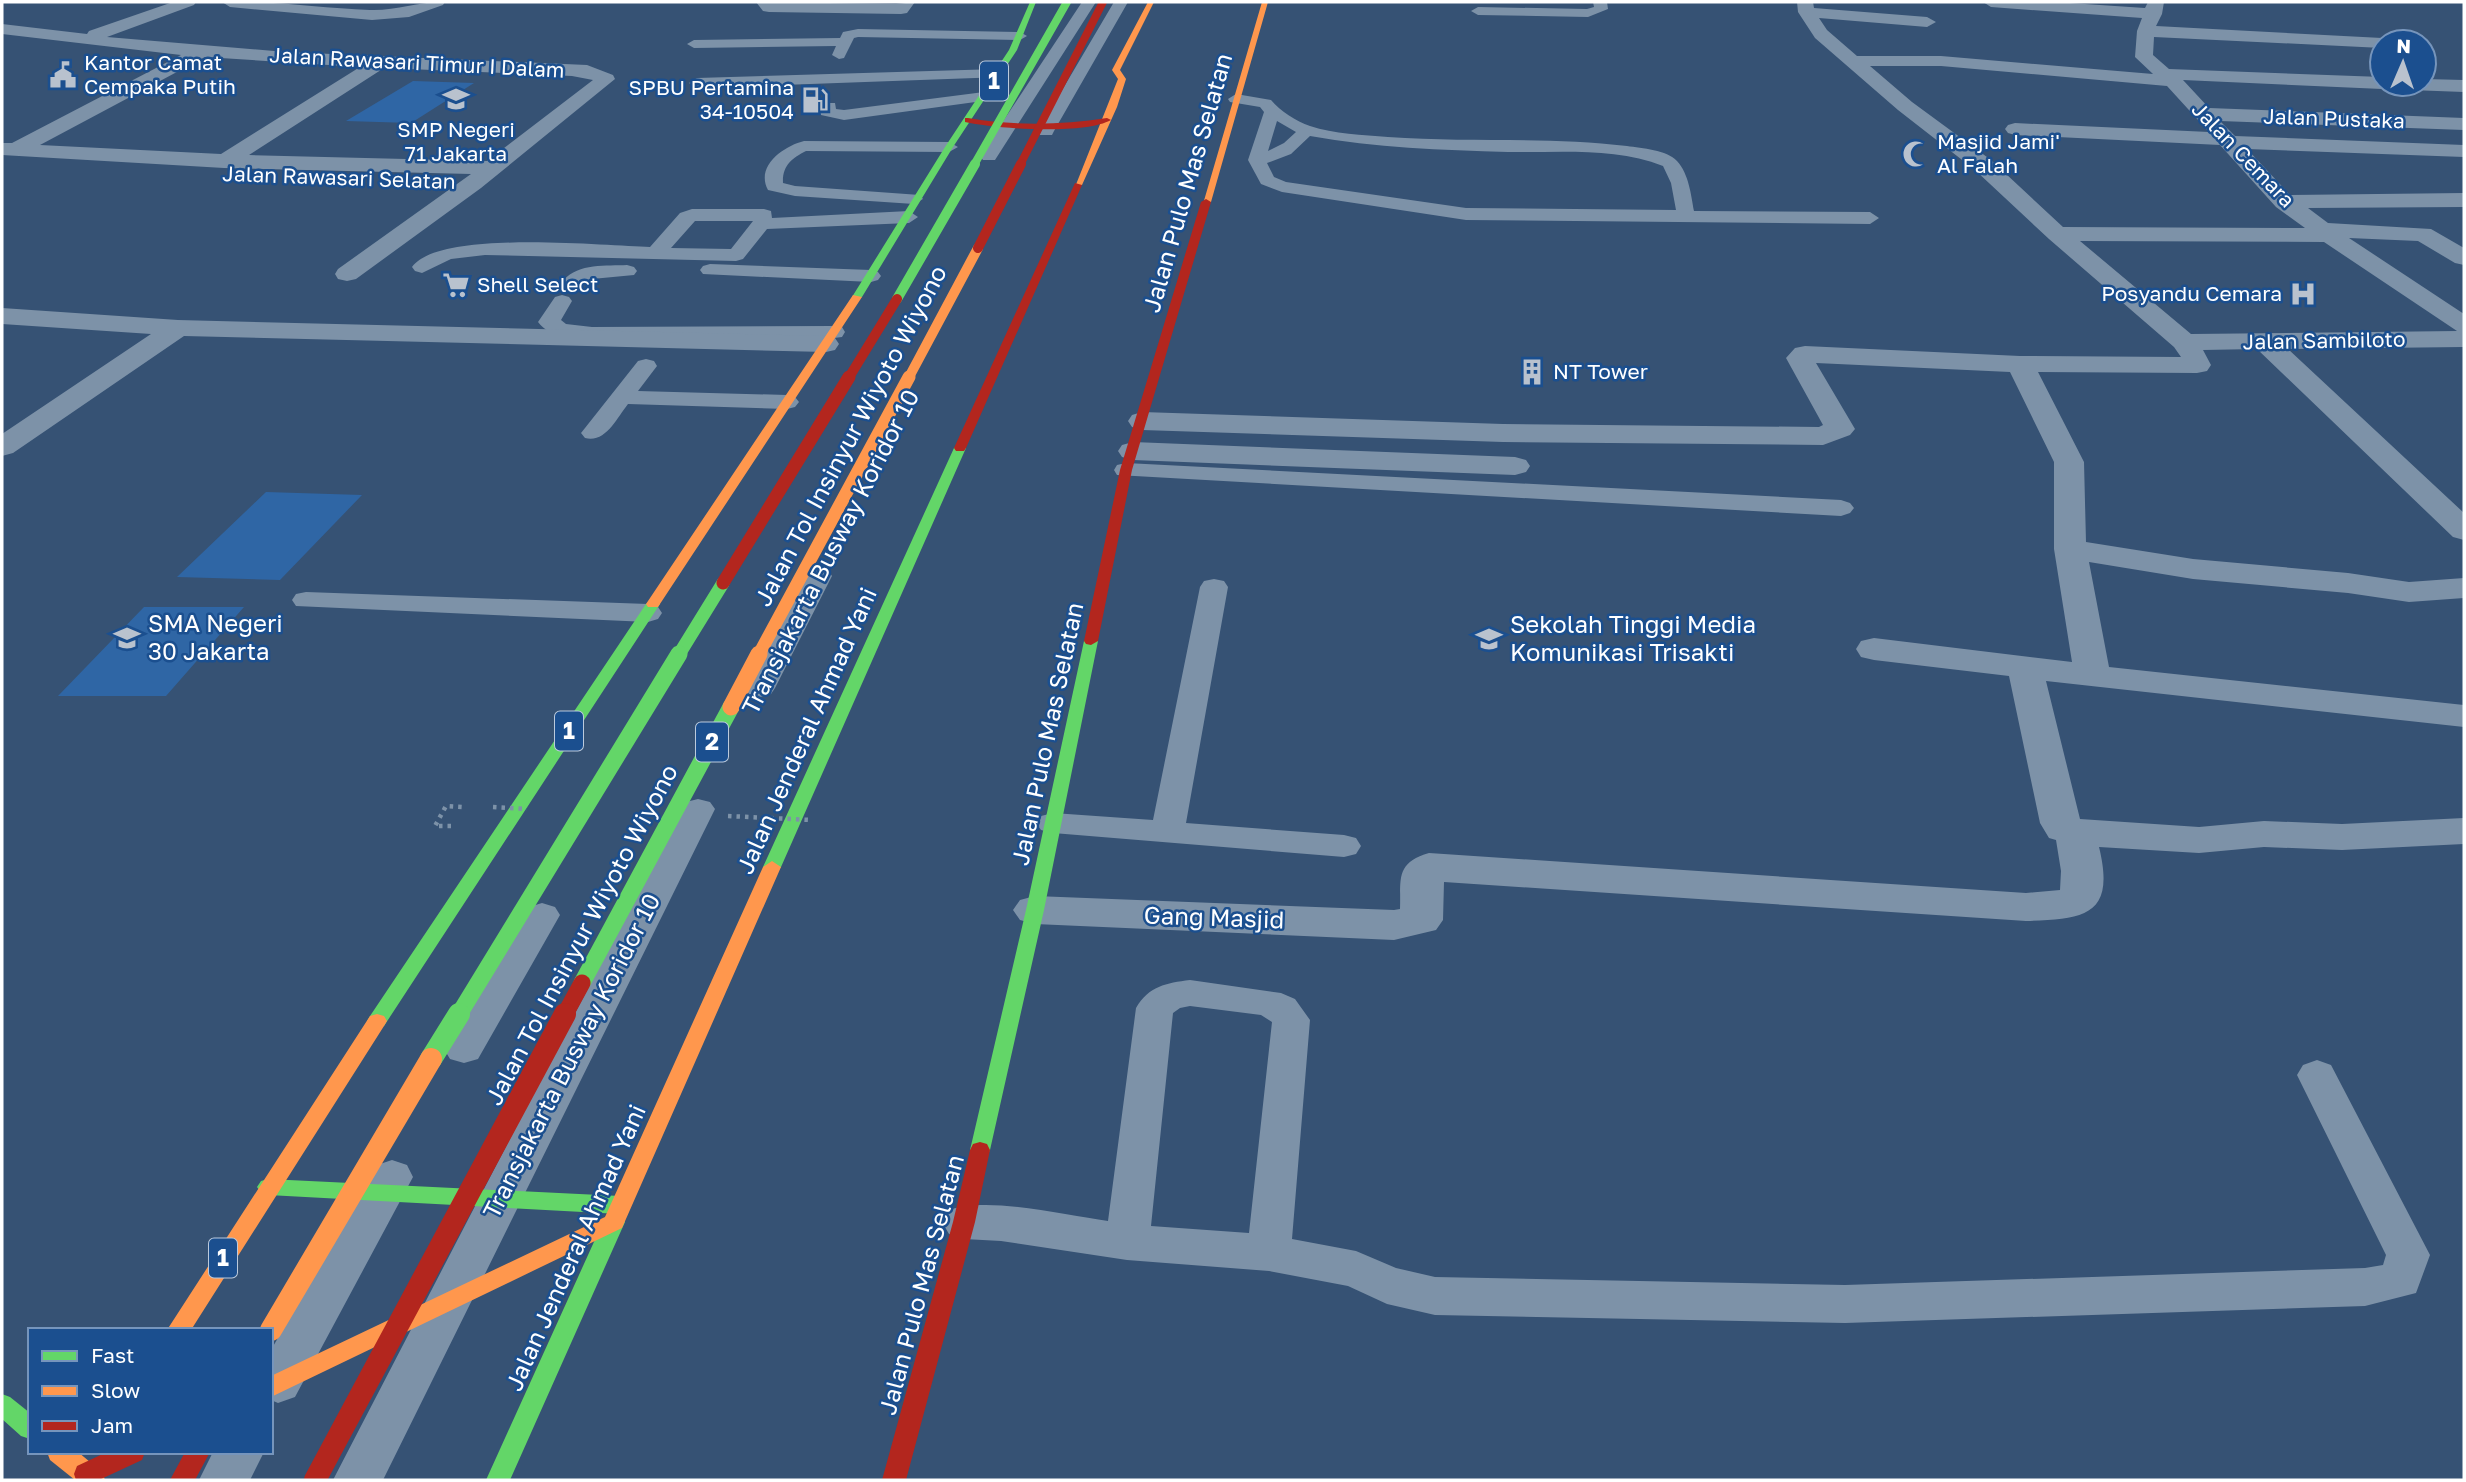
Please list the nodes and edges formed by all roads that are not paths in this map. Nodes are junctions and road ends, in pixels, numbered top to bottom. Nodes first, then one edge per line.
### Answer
1 (188, 2) edge
2 (230, 2) edge
3 (437, 2) edge
4 (764, 2) edge
5 (907, 2) edge
6 (1048, 2) edge
7 (1067, 2) edge
8 (1090, 2) edge
9 (1103, 2) edge
10 (1121, 2) edge
11 (1151, 2) edge
12 (1168, 2) edge
13 (1265, 2) edge
14 (1600, 2) edge
15 (1928, 2) edge
16 (1991, 2) edge
17 (1032, 4) edge
18 (1805, 7) edge
19 (1478, 12) dead end
20 (2152, 15) edge
21 (1927, 22) junction
22 (1158, 26) dead end
23 (2, 29) edge
24 (37, 34) junction
25 (1821, 34) junction
26 (1020, 36) junction
27 (1846, 36) dead end
28 (81, 39) junction
29 (2368, 41) edge
30 (694, 44) dead end
31 (925, 45) junction
32 (13, 46) dead end
33 (200, 52) junction
34 (839, 53) junction
35 (1853, 61) junction
36 (1941, 61) junction
37 (378, 64) junction
38 (1138, 70) dead end
39 (904, 77) junction
40 (2170, 77) junction
41 (1122, 79) junction
42 (825, 80) junction
43 (697, 83) dead end
44 (2368, 83) edge
45 (991, 85) junction
46 (2438, 85) edge
47 (2464, 86) edge
48 (782, 93) dead end
49 (1236, 100) junction
50 (1272, 112) junction
51 (2203, 114) junction
52 (968, 120) junction
53 (1107, 120) junction
54 (2464, 124) edge
55 (1006, 128) junction
56 (1046, 129) junction
57 (1305, 130) junction
58 (2015, 130) dead end
59 (2227, 141) junction
60 (949, 147) junction
61 (2464, 151) edge
62 (7, 154) edge
63 (1257, 160) junction
64 (226, 161) junction
65 (206, 174) junction
66 (482, 175) junction
67 (919, 200) junction
68 (2464, 200) edge
69 (2284, 202) junction
70 (909, 217) junction
71 (1686, 217) junction
72 (1870, 218) dead end
73 (761, 224) junction
74 (2326, 233) junction
75 (2057, 234) junction
76 (655, 254) junction
77 (422, 267) dead end
78 (2460, 270) edge
79 (347, 274) dead end
80 (2384, 274) junction
81 (2424, 275) dead end
82 (871, 276) junction
83 (574, 280) dead end
84 (562, 301) dead end
85 (2, 316) edge
86 (2464, 325) edge
87 (178, 328) junction
88 (830, 338) junction
89 (2464, 339) edge
90 (2183, 342) junction
91 (2266, 343) junction
92 (2020, 364) junction
93 (646, 366) dead end
94 (622, 397) junction
95 (787, 402) junction
96 (1142, 421) junction
97 (593, 433) dead end
98 (2, 447) edge
99 (1129, 460) junction
100 (1515, 466) dead end
101 (1841, 508) dead end
102 (2464, 530) edge
103 (2070, 549) junction
104 (1214, 587) dead end
105 (2464, 588) edge
106 (306, 600) dead end
107 (648, 613) junction
108 (1874, 649) dead end
109 (2025, 668) junction
110 (2092, 676) junction
111 (2464, 716) edge
112 (1053, 823) junction
113 (1168, 831) junction
114 (2464, 831) edge
115 (2075, 832) junction
116 (1344, 846) dead end
117 (1035, 910) junction
118 (2317, 1075) dead end
119 (268, 1187) junction
120 (383, 1192) junction
121 (499, 1198) junction
122 (620, 1205) junction
123 (964, 1222) junction
124 (611, 1224) junction
125 (1127, 1242) junction
126 (1269, 1253) junction
127 (447, 1302) junction
128 (179, 1328) edge
129 (272, 1328) edge
130 (273, 1389) edge
131 (2, 1405) edge
132 (28, 1426) edge
133 (61, 1454) edge
134 (99, 1454) edge
135 (129, 1454) edge
136 (197, 1454) edge
137 (239, 1454) edge
138 (87, 1478) edge
139 (182, 1480) edge
140 (224, 1480) edge
141 (315, 1480) edge
142 (358, 1480) edge
143 (498, 1480) edge
144 (894, 1480) edge

1 - 28 street, Jalan Rawasari Timur I Dalam
2 - 3 street, Jalan Rawasari Timur I Dalam
4 - 5 street
6 - 17 main road, 1
7 - 129 main road, Jalan Tol Insinyur Wiyoto Wiyono, bridge
8 - 55 lane
9 - 141 main road, Jalan Tol Insinyur Wiyoto Wiyono / 2, bridge
10 - 56 lane, Transjakarta Busway Koridor 10
11 - 41 main road, Jalan Jenderal Ahmad Yani
12 - 22 main road
13 - 49 main road, Jalan Pulo Mas Selatan
14 - 19 lane
15 - 21 street
16 - 20 street
17 - 26 main road, 1
18 - 21 street
18 - 25 street
20 - 29 street
20 - 40 street, Jalan Cemara
21 - 36 street
23 - 24 street, Jalan Rawasari Timur I Dalam
24 - 28 street, Jalan Rawasari Timur I Dalam
24 - 32 street
25 - 27 street
25 - 35 street
26 - 31 lane
26 - 45 main road, 1
28 - 33 street, Jalan Rawasari Timur I Dalam
30 - 34 lane
31 - 34 lane
31 - 39 lane
33 - 37 street, Jalan Rawasari Timur I Dalam
33 - 62 street
34 - 42 lane
35 - 36 street
35 - 75 street
36 - 40 street
37 - 64 street, Jalan Rawasari Selatan
37 - 66 street, Jalan Rawasari Timur I Dalam
38 - 41 main road
39 - 42 lane
39 - 45 lane
40 - 44 street
40 - 51 street, Jalan Cemara
41 - 53 main road, Jalan Jenderal Ahmad Yani
42 - 43 lane
45 - 48 lane
45 - 52 main road, 1
46 - 47 street
49 - 50 lane
49 - 96 main road, Jalan Pulo Mas Selatan
50 - 57 lane
50 - 63 lane
51 - 54 street, Jalan Pustaka
51 - 59 street, Jalan Cemara
52 - 55 main road
52 - 60 main road, 1
53 - 56 main road
53 - 122 main road, Jalan Jenderal Ahmad Yani
55 - 56 main road
55 - 120 lane
56 - 121 lane, Transjakarta Busway Koridor 10
57 - 63 lane
57 - 71 lane
58 - 59 street
59 - 61 street
59 - 69 street, Jalan Cemara
60 - 67 main road, 1
60 - 67 lane
62 - 64 street, Jalan Rawasari Selatan
62 - 65 street, Jalan Rawasari Selatan
63 - 71 lane
64 - 65 street, Jalan Rawasari Selatan
64 - 66 street, Jalan Rawasari Selatan
65 - 66 street, Jalan Rawasari Selatan
66 - 79 street, Jalan Rawasari Selatan
67 - 70 main road, 1
68 - 69 street
69 - 74 street, Jalan Cemara
70 - 73 lane
70 - 82 main road, 1
71 - 72 lane
73 - 76 lane
73 - 76 lane
74 - 75 street
74 - 78 street
74 - 80 street, Jalan Cemara
75 - 90 street
76 - 77 lane
80 - 81 street
80 - 86 street, Jalan Cemara
82 - 83 lane
82 - 88 main road, 1
84 - 88 lane
85 - 87 street
87 - 88 street
87 - 98 street
88 - 95 main road, 1
89 - 91 street, Jalan Sambiloto
90 - 91 street, Jalan Sambiloto
90 - 92 street
91 - 102 street
92 - 96 street
92 - 103 street
93 - 94 lane
94 - 95 lane
94 - 97 lane
95 - 107 main road, 1
96 - 99 main road, Jalan Pulo Mas Selatan
99 - 100 street
99 - 101 lane
99 - 112 main road, Jalan Pulo Mas Selatan
103 - 105 street
103 - 110 street
104 - 113 lane
106 - 107 lane
107 - 119 main road, 1
108 - 109 street
109 - 110 street
109 - 115 street
110 - 111 street
112 - 113 lane
112 - 117 main road, Jalan Pulo Mas Selatan
113 - 116 lane
114 - 115 street
115 - 117 street, Gang Masjid
117 - 123 main road, Jalan Pulo Mas Selatan
118 - 126 lane
119 - 120 main road
119 - 128 main road, 1
120 - 121 main road
120 - 130 lane
121 - 122 main road
121 - 127 lane, Transjakarta Busway Koridor 10
122 - 124 main road, Jalan Jenderal Ahmad Yani
123 - 125 lane
123 - 144 main road, Jalan Pulo Mas Selatan
124 - 127 main road
124 - 143 main road, Jalan Jenderal Ahmad Yani
125 - 126 lane
125 - 126 lane
127 - 130 main road
127 - 142 lane, Transjakarta Busway Koridor 10
131 - 132 main road
133 - 138 main road
134 - 138 main road
135 - 138 main road
136 - 139 main road
137 - 140 lane

